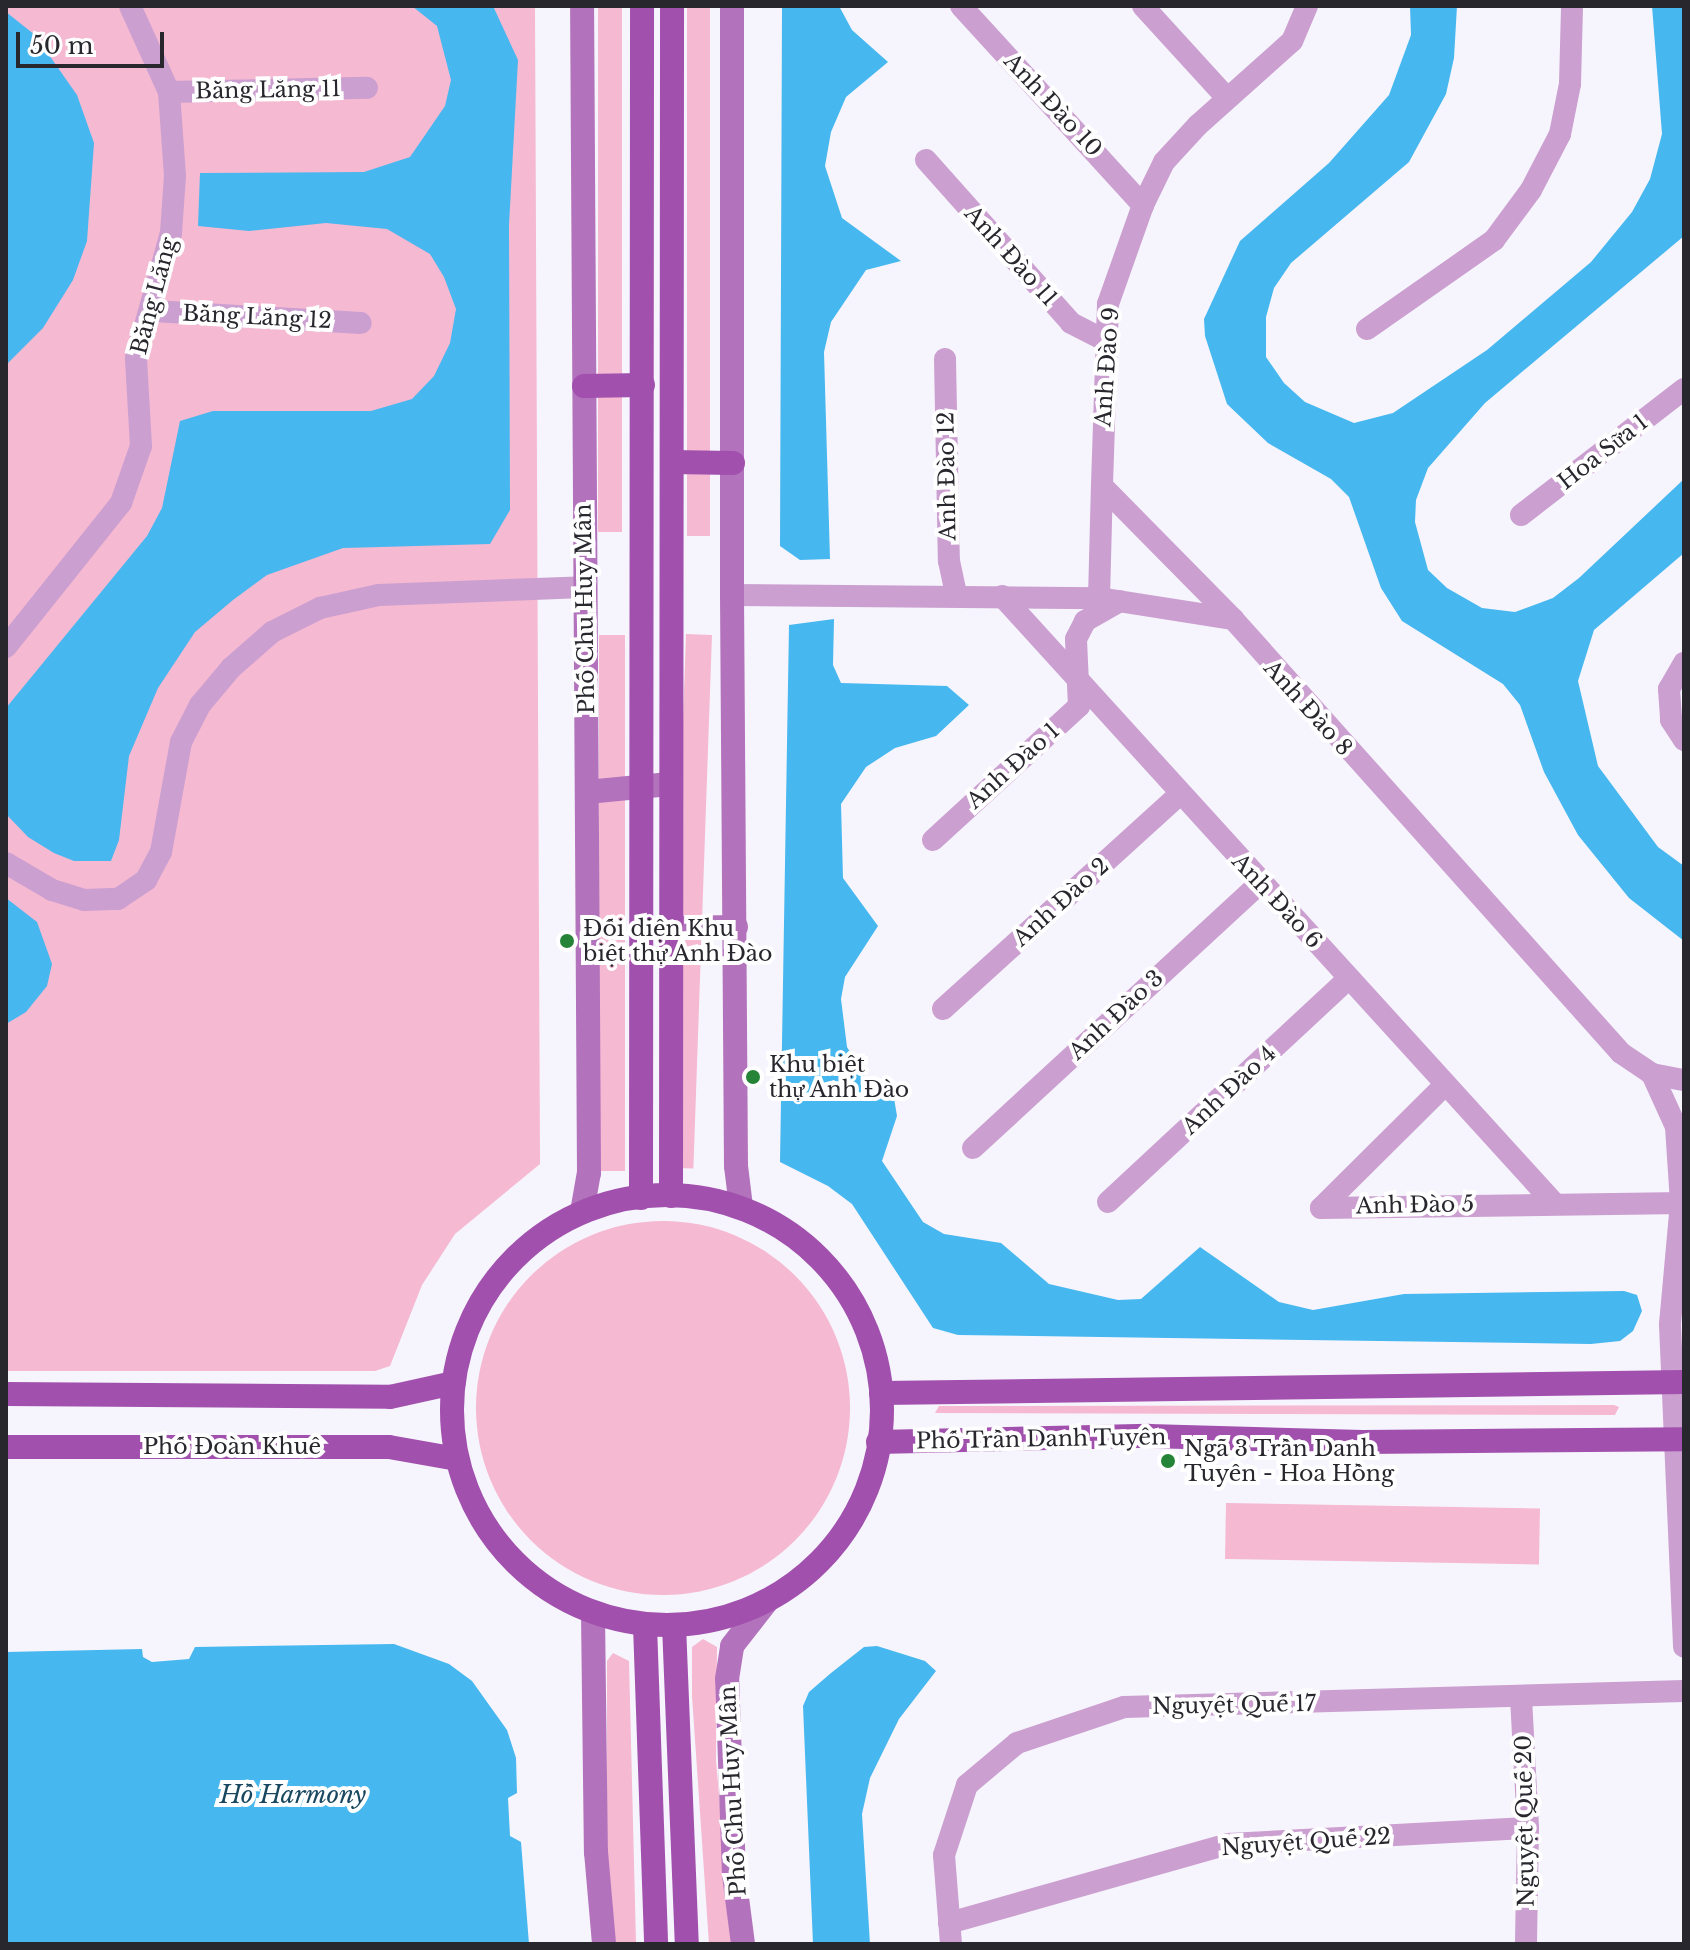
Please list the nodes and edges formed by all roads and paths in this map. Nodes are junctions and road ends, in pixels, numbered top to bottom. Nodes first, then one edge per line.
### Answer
1 (130, 6) edge
2 (582, 6) edge
3 (642, 6) edge
4 (672, 6) edge
5 (732, 6) edge
6 (961, 6) edge
7 (1143, 6) edge
8 (1307, 6) edge
9 (1572, 6) edge
10 (367, 88) dead end
11 (169, 92) junction
12 (1226, 97) junction
13 (926, 160) dead end
14 (1143, 205) junction
15 (153, 311) junction
16 (361, 323) dead end
17 (1367, 329) dead end
18 (1105, 340) junction
19 (945, 359) dead end
20 (643, 385) junction
21 (584, 386) junction
22 (1684, 389) edge
23 (672, 462) junction
24 (733, 463) junction
25 (1102, 486) junction
26 (1521, 515) dead end
27 (584, 587) junction
28 (956, 593) junction
29 (732, 595) junction
30 (1002, 596) junction
31 (1110, 599) junction
32 (1233, 619) junction
33 (6, 647) edge
34 (1684, 663) edge
35 (1081, 686) junction
36 (1684, 740) edge
37 (670, 784) junction
38 (642, 787) junction
39 (587, 792) junction
40 (1179, 795) junction
41 (933, 840) dead end
42 (6, 863) edge
43 (1260, 883) junction
44 (736, 927) junction
45 (671, 928) junction
46 (1349, 978) junction
47 (943, 1009) dead end
48 (1652, 1074) junction
49 (1684, 1080) edge
50 (1443, 1087) junction
51 (1680, 1123) edge
52 (973, 1148) dead end
53 (671, 1196) junction
54 (641, 1198) junction
55 (1108, 1202) dead end
56 (1554, 1203) junction
57 (1682, 1203) edge
58 (741, 1207) junction
59 (582, 1212) junction
60 (1678, 1382) edge
61 (453, 1383) junction
62 (881, 1393) junction
63 (6, 1394) edge
64 (1678, 1440) edge
65 (878, 1442) junction
66 (6, 1447) edge
67 (457, 1459) junction
68 (767, 1601) junction
69 (593, 1614) junction
70 (645, 1625) junction
71 (674, 1625) junction
72 (1684, 1647) edge
73 (1684, 1691) edge
74 (1521, 1698) junction
75 (1528, 1828) junction
76 (950, 1934) edge
77 (604, 1944) edge
78 (656, 1944) edge
79 (687, 1944) edge
80 (743, 1944) edge
81 (1526, 1944) edge

1 - 11 street, Bằng Lăng
2 - 21 main road, Phố Chu Huy Mân
3 - 20 main road
4 - 23 main road
5 - 24 main road
6 - 14 street, Anh Đào 10
7 - 12 street
8 - 12 street, Anh Đào 9
9 - 17 street
10 - 11 street, Bằng Lăng 11
11 - 15 street, Bằng Lăng
12 - 14 street, Anh Đào 9
13 - 18 street, Anh Đào 11
14 - 18 street, Anh Đào 9
15 - 16 street, Bằng Lăng 12
15 - 33 street, Bằng Lăng
18 - 25 street, Anh Đào 9
19 - 28 street, Anh Đào 12
20 - 21 main road
20 - 38 main road
21 - 27 main road, Phố Chu Huy Mân
22 - 26 street, Hoa Sữa 1
23 - 24 main road
23 - 37 main road
24 - 29 main road
25 - 31 street, Anh Đào 9
25 - 32 street
27 - 39 main road, Phố Chu Huy Mân
27 - 42 street
28 - 29 street
28 - 30 street
29 - 44 main road
30 - 31 street
30 - 35 street, Anh Đào 6
31 - 32 street
31 - 35 street
32 - 48 street, Anh Đào 8
34 - 36 street
35 - 40 street, Anh Đào 6
35 - 41 street, Anh Đào 1
37 - 38 main road
37 - 45 main road
38 - 39 main road
38 - 54 main road
39 - 59 main road, Phố Chu Huy Mân
40 - 43 street, Anh Đào 6
40 - 47 street, Anh Đào 2
43 - 46 street, Anh Đào 6
43 - 52 street, Anh Đào 3
44 - 45 main road
44 - 58 main road
45 - 53 main road
46 - 50 street, Anh Đào 6
46 - 55 street, Anh Đào 4
48 - 49 street, Anh Đào 8
48 - 51 street
50 - 56 street, Anh Đào 6
50 - 56 street, Anh Đào 5
51 - 57 street
53 - 54 main road
53 - 58 main road
54 - 59 main road
56 - 57 street, Anh Đào 5
57 - 60 street
58 - 62 main road
59 - 61 main road
60 - 62 main road
60 - 64 street
61 - 63 main road
61 - 67 main road
62 - 65 main road
64 - 65 main road, Phố Trần Danh Tuyên
64 - 72 street
65 - 68 main road
66 - 67 main road, Phố Đoàn Khuê
67 - 69 main road
68 - 71 main road
68 - 80 main road, Phố Chu Huy Mân
69 - 70 main road
69 - 77 main road
70 - 71 main road
70 - 78 main road
71 - 79 main road
73 - 74 street, Nguyệt Quế 17
74 - 75 street, Nguyệt Quế 20
74 - 76 street, Nguyệt Quế 17
75 - 76 street, Nguyệt Quế 22
75 - 81 street, Nguyệt Quế 20

